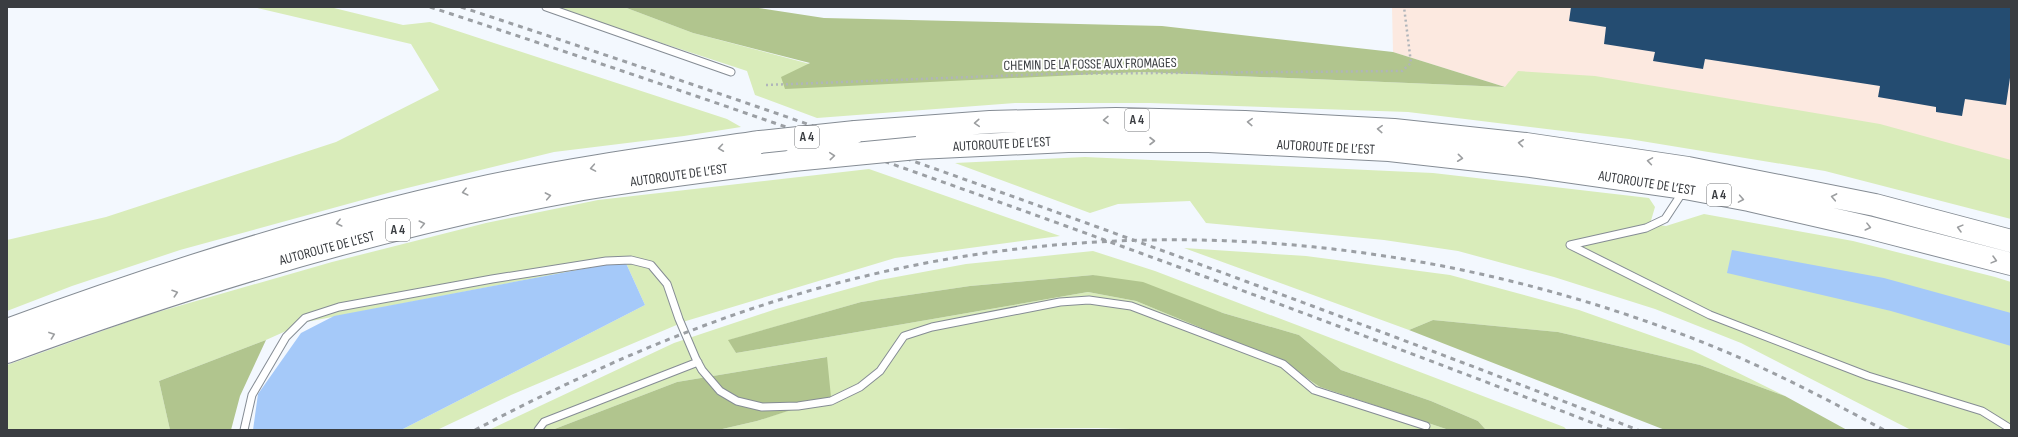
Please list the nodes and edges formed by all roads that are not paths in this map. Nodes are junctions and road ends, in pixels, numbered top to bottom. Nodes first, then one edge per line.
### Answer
1 (546, 7) edge
2 (731, 72) dead end
3 (1685, 188) junction
4 (2011, 241) edge
5 (2011, 264) edge
6 (7, 330) edge
7 (7, 352) edge
8 (698, 362) junction
9 (1426, 426) dead end
10 (2011, 429) edge
11 (244, 430) edge
12 (538, 430) edge

1 - 2 lane
3 -> 5 highway, AUTOROUTE DE L’EST / A 4
7 -> 3 highway, AUTOROUTE DE L’EST / A 4, bridge
3 - 10 lane
4 -> 6 highway, AUTOROUTE DE L’EST / A 4, bridge
8 - 9 lane
8 - 11 lane
8 - 12 lane

